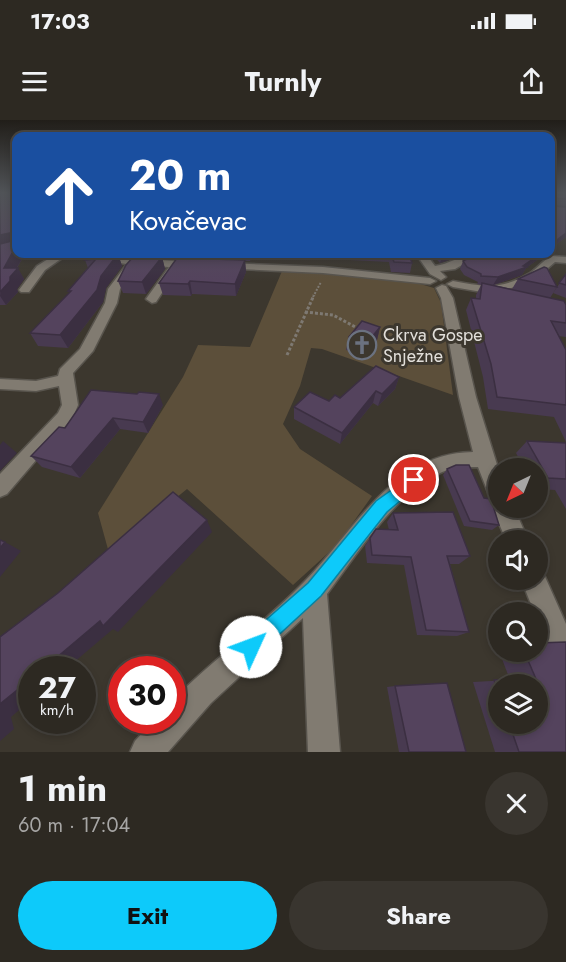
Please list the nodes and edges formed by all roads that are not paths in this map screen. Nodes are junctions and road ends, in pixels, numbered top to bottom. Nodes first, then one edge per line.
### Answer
1 (53, 258) edge
2 (106, 258) edge
3 (422, 258) edge
4 (468, 258) edge
5 (566, 260) edge
6 (134, 262) junction
7 (176, 264) junction
8 (440, 282) junction
9 (25, 290) dead end
10 (152, 299) dead end
11 (65, 379) junction
12 (0, 384) edge
13 (484, 459) junction
14 (488, 469) edge
15 (0, 488) edge
16 (314, 590) junction
17 (539, 590) edge
18 (559, 626) edge
19 (566, 655) edge
20 (146, 752) edge
21 (324, 752) edge

1 - 9 street
2 - 6 street
3 - 8 street
4 - 8 street
5 - 8 street
6 - 7 street
6 - 11 street
7 - 8 street
7 - 10 street
8 - 13 street
11 - 12 street
11 - 15 street
13 - 14 street
13 - 16 street
16 - 20 street
16 - 21 street
17 - 18 street
18 - 19 street

